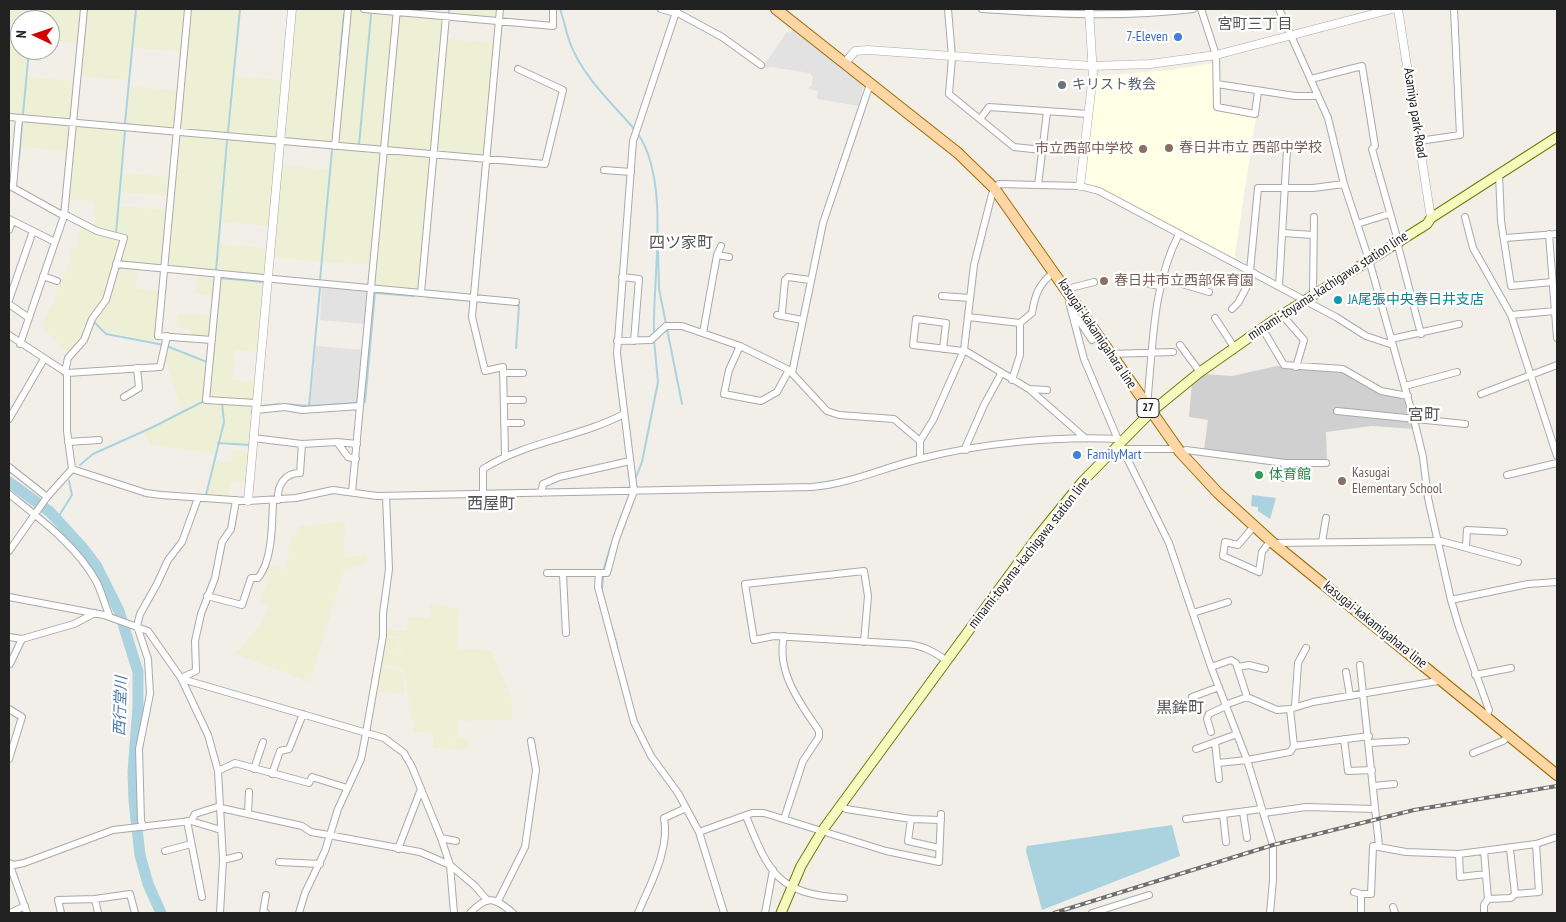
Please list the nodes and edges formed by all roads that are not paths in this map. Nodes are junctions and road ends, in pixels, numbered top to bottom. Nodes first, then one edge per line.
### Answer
1 (84, 9) edge
2 (188, 9) edge
3 (292, 9) edge
4 (348, 9) edge
5 (364, 9) edge
6 (500, 9) edge
7 (553, 9) edge
8 (661, 9) edge
9 (776, 9) edge
10 (948, 9) edge
11 (982, 9) edge
12 (1193, 9) edge
13 (1201, 9) edge
14 (1279, 9) edge
15 (1392, 9) edge
16 (1398, 9) edge
17 (1454, 9) edge
18 (397, 10) edge
19 (1167, 10) edge
20 (1045, 11) edge
21 (676, 12) edge
22 (1089, 12) edge
23 (1124, 12) edge
24 (446, 16) junction
25 (499, 20) junction
26 (1290, 36) junction
27 (1216, 54) junction
28 (952, 57) junction
29 (845, 63) junction
30 (761, 65) dead end
31 (1092, 66) junction
32 (518, 70) dead end
33 (1311, 79) junction
34 (870, 84) junction
35 (1217, 84) junction
36 (1258, 91) junction
37 (1318, 96) junction
38 (1047, 112) junction
39 (1088, 114) junction
40 (9, 117) edge
41 (19, 118) junction
42 (980, 119) junction
43 (73, 122) junction
44 (176, 132) junction
45 (1557, 137) edge
46 (280, 141) junction
47 (1419, 141) junction
48 (335, 146) junction
49 (1042, 150) junction
50 (1287, 150) dead end
51 (384, 151) junction
52 (434, 155) junction
53 (487, 160) junction
54 (604, 170) dead end
55 (631, 172) junction
56 (1499, 174) junction
57 (1038, 184) junction
58 (1344, 184) junction
59 (11, 186) edge
60 (1080, 186) junction
61 (994, 188) junction
62 (1285, 190) junction
63 (1389, 214) junction
64 (64, 215) junction
65 (1314, 217) dead end
66 (1465, 217) dead end
67 (1431, 218) junction
68 (10, 220) edge
69 (1357, 224) junction
70 (9, 230) edge
71 (33, 231) junction
72 (1283, 233) junction
73 (1179, 234) junction
74 (1550, 234) junction
75 (1557, 234) edge
76 (1313, 235) junction
77 (1505, 238) junction
78 (55, 242) junction
79 (1398, 242) junction
80 (721, 246) dead end
81 (717, 255) junction
82 (729, 257) dead end
83 (1369, 260) junction
84 (116, 264) junction
85 (164, 269) junction
86 (1554, 270) edge
87 (1054, 272) junction
88 (1252, 272) junction
89 (218, 274) junction
90 (43, 276) junction
91 (622, 277) junction
92 (1162, 278) junction
93 (268, 279) junction
94 (810, 280) junction
95 (57, 281) dead end
96 (1137, 281) dead end
97 (1094, 282) dead end
98 (1552, 282) junction
99 (1160, 286) junction
100 (1280, 286) junction
101 (371, 288) junction
102 (1067, 289) junction
103 (1208, 292) dead end
104 (421, 293) junction
105 (1313, 295) junction
106 (942, 296) dead end
107 (474, 298) junction
108 (970, 298) junction
109 (9, 300) edge
110 (1305, 301) junction
111 (516, 302) dead end
112 (1071, 302) junction
113 (9, 304) edge
114 (1232, 309) dead end
115 (1555, 311) junction
116 (1282, 315) junction
117 (1511, 315) junction
118 (968, 317) junction
119 (29, 318) junction
120 (1215, 318) dead end
121 (802, 320) junction
122 (1020, 323) junction
123 (1459, 324) dead end
124 (1262, 328) junction
125 (703, 333) junction
126 (1421, 334) junction
127 (9, 336) edge
128 (167, 336) junction
129 (1557, 338) edge
130 (212, 340) junction
131 (1092, 340) dead end
132 (617, 341) junction
133 (634, 341) junction
134 (1392, 342) junction
135 (20, 344) junction
136 (1180, 345) dead end
137 (740, 346) junction
138 (1234, 347) junction
139 (943, 349) junction
140 (964, 351) junction
141 (1152, 352) junction
142 (1173, 352) dead end
143 (1110, 354) junction
144 (44, 359) junction
145 (1557, 366) edge
146 (1296, 367) junction
147 (137, 368) junction
148 (66, 372) junction
149 (791, 372) junction
150 (1200, 372) junction
151 (1457, 372) dead end
152 (503, 373) junction
153 (523, 374) dead end
154 (1001, 374) junction
155 (1531, 374) junction
156 (1012, 380) junction
157 (1405, 386) junction
158 (1030, 389) junction
159 (1047, 390) dead end
160 (1480, 394) dead end
161 (1408, 396) junction
162 (124, 397) dead end
163 (504, 400) junction
164 (522, 400) dead end
165 (360, 406) junction
166 (256, 407) junction
167 (12, 408) edge
168 (1149, 409) junction
169 (1338, 411) dead end
170 (624, 414) junction
171 (9, 419) edge
172 (1414, 420) junction
173 (504, 423) junction
174 (521, 423) dead end
175 (1465, 424) dead end
176 (253, 438) junction
177 (1085, 438) junction
178 (99, 440) dead end
179 (920, 441) junction
180 (68, 442) junction
181 (337, 442) junction
182 (302, 444) junction
183 (357, 444) junction
184 (1120, 444) junction
185 (966, 450) junction
186 (1179, 450) junction
187 (505, 455) junction
188 (1557, 456) edge
189 (356, 458) junction
190 (920, 459) junction
191 (630, 461) junction
192 (1285, 463) junction
193 (1326, 463) dead end
194 (1557, 463) edge
195 (9, 467) edge
196 (72, 469) junction
197 (1507, 475) dead end
198 (1284, 478) dead end
199 (631, 491) junction
200 (352, 492) junction
201 (541, 493) junction
202 (9, 494) edge
203 (483, 494) junction
204 (386, 496) junction
205 (46, 498) junction
206 (198, 498) junction
207 (236, 500) junction
208 (276, 500) junction
209 (248, 501) junction
210 (36, 514) junction
211 (1326, 518) dead end
212 (1254, 526) junction
213 (1504, 532) dead end
214 (1438, 541) junction
215 (1272, 542) junction
216 (1322, 542) junction
217 (1466, 546) junction
218 (9, 551) edge
219 (1518, 562) dead end
220 (547, 573) dead end
221 (599, 573) junction
222 (563, 575) junction
223 (1557, 582) edge
224 (207, 596) junction
225 (9, 597) edge
226 (1451, 600) junction
227 (1228, 602) dead end
228 (95, 613) junction
229 (1193, 613) junction
230 (113, 618) junction
231 (136, 626) junction
232 (566, 633) dead end
233 (784, 636) junction
234 (9, 637) edge
235 (22, 638) junction
236 (864, 642) junction
237 (1306, 648) dead end
238 (947, 661) junction
239 (10, 664) dead end
240 (1360, 665) dead end
241 (1211, 667) junction
242 (1238, 667) junction
243 (1511, 668) dead end
244 (1265, 669) dead end
245 (1346, 672) dead end
246 (1475, 675) junction
247 (181, 678) junction
248 (1444, 680) junction
249 (1219, 687) junction
250 (1364, 694) junction
251 (1350, 696) junction
252 (1192, 697) dead end
253 (1247, 697) junction
254 (1225, 706) junction
255 (1293, 708) junction
256 (9, 709) edge
257 (303, 714) junction
258 (1486, 715) junction
259 (1211, 732) dead end
260 (366, 733) junction
261 (1237, 734) junction
262 (1510, 735) junction
263 (1344, 740) junction
264 (1369, 740) junction
265 (531, 741) dead end
266 (1406, 741) dead end
267 (263, 742) dead end
268 (1215, 742) junction
269 (1294, 746) junction
270 (1196, 749) dead end
271 (1473, 753) dead end
272 (9, 756) edge
273 (1247, 760) junction
274 (1218, 763) junction
275 (254, 769) junction
276 (1372, 770) junction
277 (218, 771) junction
278 (272, 774) junction
279 (1557, 774) edge
280 (1219, 779) dead end
281 (1394, 784) dead end
282 (1374, 786) junction
283 (347, 788) junction
284 (421, 789) junction
285 (249, 792) dead end
286 (842, 805) junction
287 (220, 807) junction
288 (686, 808) junction
289 (1376, 809) junction
290 (1263, 811) junction
291 (1244, 812) junction
292 (248, 814) junction
293 (1222, 814) junction
294 (746, 816) junction
295 (911, 818) junction
296 (784, 819) junction
297 (1186, 819) dead end
298 (189, 821) junction
299 (143, 827) junction
300 (221, 830) junction
301 (822, 831) junction
302 (699, 832) junction
303 (330, 834) junction
304 (441, 838) junction
305 (1247, 838) dead end
306 (1557, 838) edge
307 (456, 841) dead end
308 (1226, 842) dead end
309 (191, 844) junction
310 (1536, 844) junction
311 (1557, 845) edge
312 (1379, 846) junction
313 (940, 848) junction
314 (1510, 848) junction
315 (398, 850) junction
316 (165, 851) dead end
317 (1484, 851) junction
318 (1459, 854) junction
319 (239, 856) dead end
320 (223, 860) junction
321 (278, 862) dead end
322 (9, 863) edge
323 (320, 864) junction
324 (450, 865) junction
325 (773, 870) junction
326 (1486, 874) junction
327 (791, 887) junction
328 (1515, 894) junction
329 (266, 895) dead end
330 (1148, 895) dead end
331 (202, 896) dead end
332 (844, 898) dead end
333 (95, 899) junction
334 (1488, 899) junction
335 (487, 900) junction
336 (498, 901) junction
337 (26, 910) edge
338 (10, 913) edge
339 (61, 913) edge
340 (98, 913) edge
341 (135, 913) edge
342 (220, 913) edge
343 (266, 913) edge
344 (299, 913) edge
345 (454, 913) edge
346 (470, 913) edge
347 (513, 913) edge
348 (638, 913) edge
349 (724, 913) edge
350 (765, 913) edge
351 (781, 913) edge
352 (1092, 913) edge
353 (1270, 913) edge
354 (1361, 913) edge
355 (1484, 913) edge

1 - 43 street
2 - 44 street
3 - 46 street
4 - 48 street
5 - 18 street
6 - 25 street
7 - 25 street
8 - 21 street
9 - 29 main road, kasugai-kakamigahara line / 27
10 - 28 street
11 - 20 street
12 - 19 street
13 - 27 street
14 - 26 street
15 - 26 street
16 - 47 street, Asamiya park-Road
17 - 47 street
18 - 24 street
18 - 51 street
19 - 23 street
20 - 22 street
21 - 30 street
21 - 55 street
22 - 23 street
22 - 31 street
24 - 25 street
24 - 52 street
25 - 53 street
26 - 27 street
26 - 33 street
27 - 31 street
27 - 35 street
28 - 29 street
28 - 31 street
28 - 42 street
29 - 34 main road, kasugai-kakamigahara line / 27
31 - 39 street
32 - 53 street
33 - 37 street
33 - 63 street
34 - 61 main road, kasugai-kakamigahara line / 27
34 - 94 street
35 - 36 street
35 - 36 street
36 - 37 street
37 - 58 street
38 - 39 street
38 - 42 street
38 - 49 street
39 - 60 street
40 - 41 street
41 - 43 street
41 - 59 street
42 - 49 street
43 - 44 street
43 - 64 street
44 - 46 street
44 - 85 street
45 - 56 main road, minami-toyama-kachigawa station line
46 - 48 street
46 - 93 street
47 - 67 street, Asamiya park-Road
48 - 51 street
49 - 57 street
50 - 62 street
51 - 52 street
51 - 101 street
52 - 53 street
52 - 104 street
53 - 107 street
54 - 55 street
55 - 91 street
56 - 67 main road, minami-toyama-kachigawa station line
56 - 77 street
57 - 60 street
57 - 61 street
58 - 62 street
58 - 69 street
59 - 64 street
60 - 73 street
61 - 87 main road, kasugai-kakamigahara line / 27
61 - 108 street
62 - 72 street
62 - 88 street
63 - 69 street
63 - 79 street
64 - 78 street
64 - 84 street
65 - 76 street
66 - 117 street
67 - 79 main road, minami-toyama-kachigawa station line
68 - 70 street
68 - 71 street
69 - 83 street
71 - 78 street
71 - 109 street
72 - 76 street
72 - 100 street
73 - 88 street
73 - 92 street
74 - 75 street
74 - 77 street
74 - 86 street
76 - 105 street
77 - 98 street
78 - 90 street
79 - 83 main road, minami-toyama-kachigawa station line
79 - 126 street
80 - 81 street
81 - 82 street
81 - 125 street
83 - 105 main road, minami-toyama-kachigawa station line
83 - 134 street
84 - 85 street
84 - 148 street
85 - 89 street
85 - 128 street
86 - 98 street
87 - 102 main road, kasugai-kakamigahara line / 27
87 - 122 street
88 - 100 street
88 - 114 street
89 - 93 street
89 - 130 street
90 - 95 street
90 - 119 street
91 - 132 street
91 - 133 street
92 - 99 street
92 - 103 street
93 - 101 street
93 - 166 street
94 - 121 street
94 - 121 street
96 - 99 street
97 - 102 street
98 - 115 street
99 - 141 street
100 - 110 street
101 - 104 street
101 - 165 street
102 - 112 main road, kasugai-kakamigahara line / 27
104 - 107 street
105 - 110 main road, minami-toyama-kachigawa station line
106 - 108 street
107 - 111 street
107 - 152 street
108 - 118 street
110 - 116 main road, minami-toyama-kachigawa station line
110 - 134 street
112 - 131 street
112 - 143 main road, kasugai-kakamigahara line / 27
112 - 184 street
113 - 119 street
115 - 117 street
115 - 129 street
116 - 124 main road, minami-toyama-kachigawa station line
116 - 146 street
117 - 155 street
118 - 122 street
118 - 140 street
119 - 135 street
120 - 138 street
121 - 149 street
122 - 156 street
123 - 126 street
124 - 138 main road, minami-toyama-kachigawa station line
124 - 146 street
125 - 133 street
125 - 137 street
126 - 134 street
127 - 135 street
128 - 130 street
128 - 147 street
130 - 166 street
132 - 133 street
132 - 170 street
134 - 157 street
135 - 144 street
136 - 150 street
137 - 149 street
137 - 149 street
138 - 150 main road, minami-toyama-kachigawa station line
139 - 139 street
139 - 140 street
140 - 154 street
140 - 179 street
141 - 142 street
141 - 143 street
141 - 168 street
143 - 168 main road, kasugai-kakamigahara line / 27
144 - 148 street
144 - 167 street
145 - 155 street
146 - 161 street
147 - 148 street
147 - 162 street
148 - 180 street
149 - 179 street
150 - 168 main road, minami-toyama-kachigawa station line
151 - 157 street
152 - 153 street
152 - 163 street
154 - 156 street
154 - 185 street
155 - 160 street
155 - 188 street
156 - 158 street
157 - 161 street
158 - 159 street
158 - 177 street
161 - 172 street
163 - 164 street
163 - 173 street
165 - 166 street
165 - 183 street
166 - 176 street
167 - 171 street
168 - 184 main road, minami-toyama-kachigawa station line
168 - 186 main road, kasugai-kakamigahara line / 27
169 - 172 street
170 - 187 street
170 - 191 street
172 - 175 street
172 - 214 street
173 - 174 street
173 - 187 street
176 - 182 street
176 - 209 street
177 - 184 street
177 - 185 street
178 - 180 street
179 - 190 street
180 - 196 street
181 - 182 street
181 - 183 street
181 - 189 street
182 - 208 street
183 - 189 street
184 - 186 street
184 - 229 street
184 - 238 main road, minami-toyama-kachigawa station line
185 - 190 street
186 - 192 street
186 - 212 main road, kasugai-kakamigahara line / 27
187 - 203 street
189 - 200 street
190 - 199 street
191 - 199 street
191 - 201 street
192 - 193 street
192 - 198 street
194 - 197 street
195 - 205 street
196 - 205 street
196 - 206 street
199 - 201 street
199 - 221 street
200 - 204 street
200 - 208 street
201 - 203 street
202 - 210 street
203 - 204 street
204 - 260 street
205 - 210 street
206 - 207 street
206 - 231 street
207 - 209 street
207 - 224 street
208 - 209 street
208 - 224 street
210 - 218 street
210 - 230 street
211 - 216 street
212 - 215 main road, kasugai-kakamigahara line / 27
212 - 215 street
213 - 217 street
214 - 216 street
214 - 217 street
214 - 226 street
215 - 216 street
215 - 248 main road, kasugai-kakamigahara line / 27
217 - 219 street
220 - 222 street
221 - 222 street
221 - 288 street
222 - 232 street
223 - 226 street
224 - 247 street
225 - 228 street
226 - 246 street
227 - 229 street
228 - 230 street
228 - 235 street
229 - 241 street
230 - 231 street
231 - 247 street
231 - 299 street
233 - 236 street
233 - 236 street
233 - 296 street
234 - 235 street
235 - 239 street
236 - 238 street
237 - 255 street
238 - 286 main road, minami-toyama-kachigawa station line
240 - 250 street
241 - 242 street
241 - 249 street
242 - 244 street
242 - 253 street
243 - 246 street
245 - 251 street
246 - 258 street
247 - 257 street
247 - 277 street
248 - 250 street
248 - 258 main road, kasugai-kakamigahara line / 27
249 - 252 street
249 - 254 street
250 - 251 street
250 - 264 street
251 - 255 street
253 - 254 street
253 - 255 street
254 - 259 street
254 - 261 street
255 - 269 street
256 - 272 street
257 - 260 street
257 - 278 street
258 - 262 main road, kasugai-kakamigahara line / 27
260 - 283 street
260 - 284 street
261 - 268 street
261 - 273 street
262 - 271 street
262 - 279 main road, kasugai-kakamigahara line / 27
263 - 264 street
263 - 269 street
263 - 276 street
264 - 266 street
264 - 276 street
265 - 336 street
267 - 275 street
268 - 270 street
268 - 274 street
269 - 273 street
273 - 274 street
273 - 290 street
274 - 280 street
275 - 277 street
275 - 278 street
276 - 282 street
277 - 287 street
278 - 283 street
281 - 282 street
282 - 289 street
283 - 303 street
284 - 304 street
284 - 315 street
285 - 292 street
286 - 295 street
286 - 301 main road, minami-toyama-kachigawa station line
287 - 292 street
287 - 298 street
287 - 300 street
288 - 302 street
288 - 348 street
289 - 290 street
289 - 312 street
290 - 291 street
290 - 353 street
291 - 293 street
291 - 305 street
292 - 303 street
293 - 297 street
293 - 308 street
294 - 296 street
294 - 302 street
294 - 325 street
295 - 313 street
295 - 313 street
296 - 301 street
298 - 299 street
298 - 300 street
298 - 309 street
299 - 322 street
300 - 320 street
301 - 313 street
301 - 327 main road, minami-toyama-kachigawa station line
302 - 349 street
303 - 315 street
303 - 323 street
304 - 307 street
304 - 324 street
306 - 310 street
306 - 311 street
309 - 316 street
309 - 331 street
310 - 314 street
310 - 328 street
312 - 318 street
312 - 354 street
314 - 317 street
314 - 328 street
315 - 324 street
317 - 318 street
317 - 326 street
318 - 326 street
319 - 320 street
320 - 342 street
321 - 323 street
322 - 337 street
323 - 344 street
324 - 335 street
324 - 345 street
325 - 327 street
325 - 350 street
326 - 334 street
327 - 332 street
327 - 351 main road, minami-toyama-kachigawa station line
328 - 334 street
329 - 343 street
330 - 352 street
333 - 339 street
333 - 340 street
333 - 341 street
334 - 355 street
335 - 336 street
335 - 346 street
336 - 347 street
337 - 338 street

